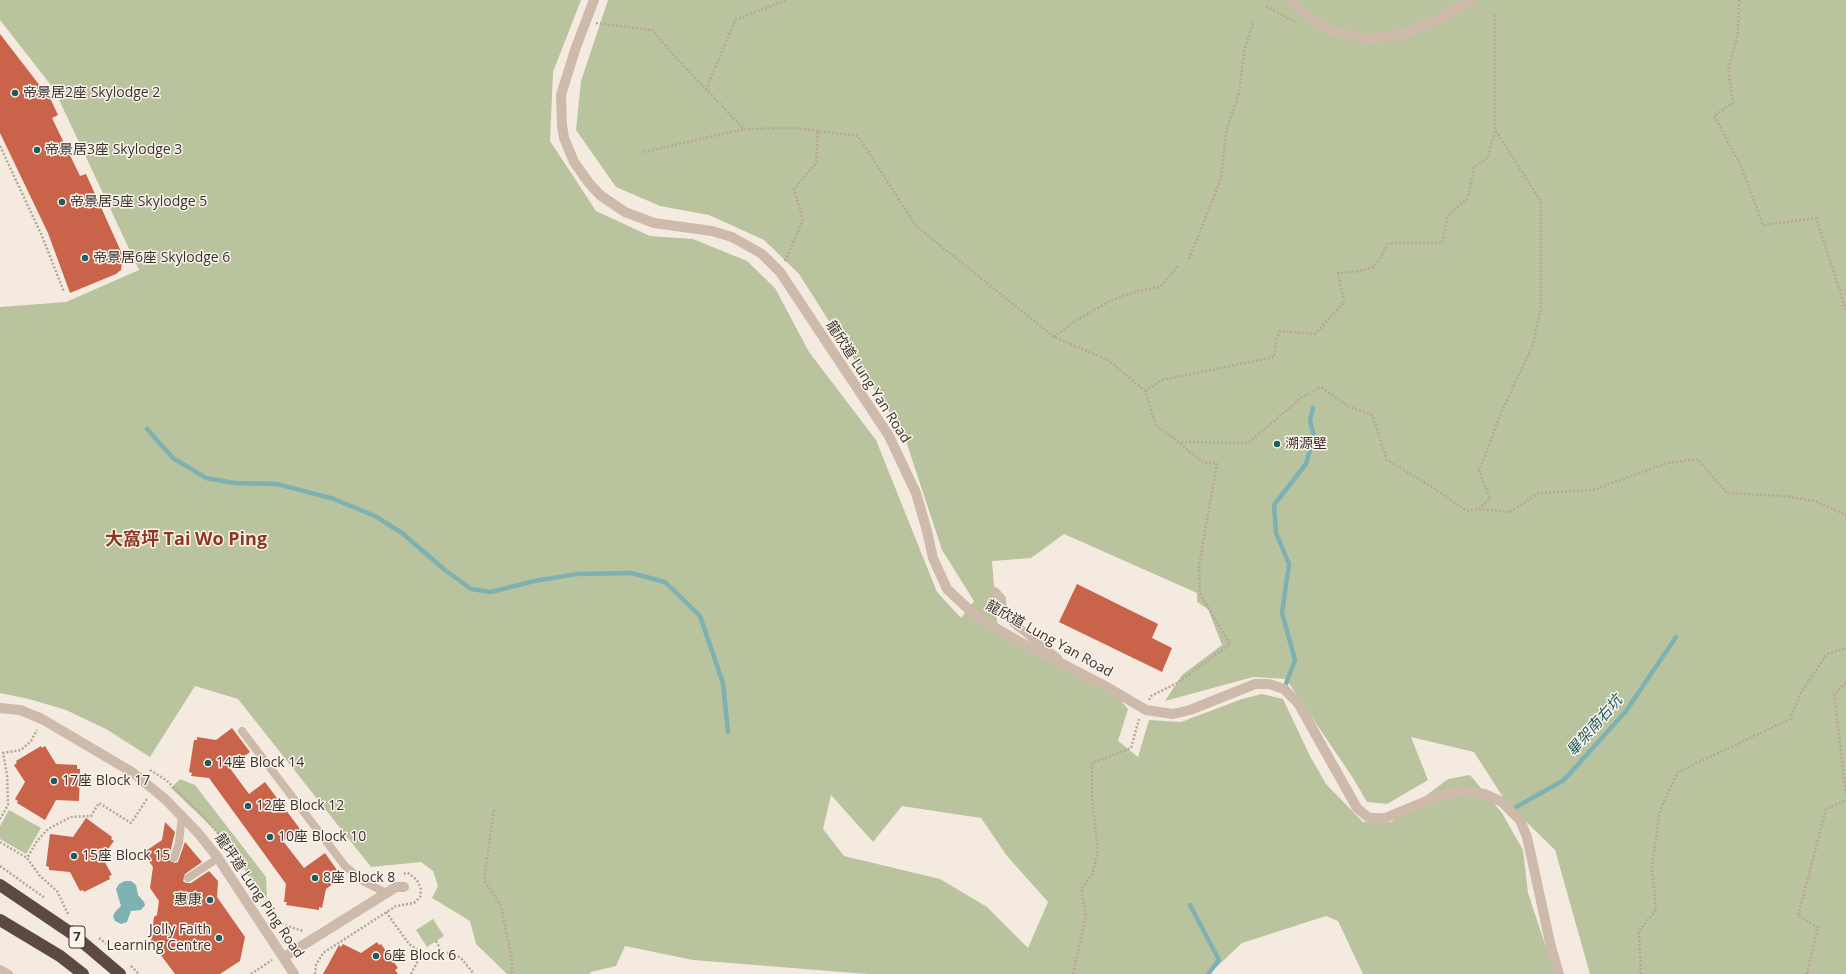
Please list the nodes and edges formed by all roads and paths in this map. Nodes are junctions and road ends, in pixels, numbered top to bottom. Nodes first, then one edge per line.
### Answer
1 (594, 0) edge
2 (786, 0) edge
3 (1289, 0) edge
4 (1471, 0) edge
5 (1739, 0) edge
6 (1495, 14) dead end
7 (585, 22) junction
8 (1253, 23) dead end
9 (706, 90) junction
10 (744, 129) junction
11 (818, 130) junction
12 (1495, 131) junction
13 (0, 146) edge
14 (644, 152) dead end
15 (1189, 259) dead end
16 (1178, 266) dead end
17 (780, 272) junction
18 (64, 292) dead end
19 (1846, 310) edge
20 (1054, 337) junction
21 (1145, 391) junction
22 (1178, 442) junction
23 (1479, 509) junction
24 (1846, 515) edge
25 (995, 591) dead end
26 (1846, 648) edge
27 (1066, 665) junction
28 (1846, 684) edge
29 (0, 708) edge
30 (1146, 710) junction
31 (1139, 719) dead end
32 (37, 730) dead end
33 (242, 731) dead end
34 (2, 752) edge
35 (148, 768) dead end
36 (1846, 794) edge
37 (147, 798) dead end
38 (1846, 800) edge
39 (494, 810) dead end
40 (182, 815) junction
41 (0, 819) edge
42 (0, 842) edge
43 (27, 858) junction
44 (174, 858) dead end
45 (218, 858) junction
46 (398, 874) dead end
47 (188, 878) dead end
48 (0, 886) edge
49 (404, 887) dead end
50 (386, 893) junction
51 (386, 912) junction
52 (68, 914) dead end
53 (0, 920) edge
54 (306, 930) dead end
55 (436, 940) dead end
56 (442, 952) junction
57 (422, 953) junction
58 (284, 957) junction
59 (273, 960) dead end
60 (0, 969) edge
61 (9, 974) edge
62 (83, 974) edge
63 (120, 974) edge
64 (251, 974) edge
65 (294, 974) edge
66 (315, 974) edge
67 (411, 974) edge
68 (474, 974) edge
69 (512, 974) edge
70 (1073, 974) edge
71 (1559, 974) edge
72 (1641, 974) edge
73 (1807, 974) edge

1 - 7 street, 龍欣道 Lung Yan Road
2 - 9 path
3 - 4 street
5 - 19 path
6 - 12 path
7 - 9 path
7 - 17 street, 龍欣道 Lung Yan Road
8 - 15 path
9 - 10 path
10 - 11 path
10 - 14 path
11 - 17 path
11 - 20 path
12 - 21 path
12 - 23 path
13 - 18 path
16 - 20 path
17 - 27 street, 龍欣道 Lung Yan Road
20 - 21 path
21 - 22 path
22 - 23 path
22 - 30 path
23 - 24 path
25 - 27 lane
26 - 72 path
27 - 30 street, 龍欣道 Lung Yan Road
28 - 36 path
29 - 40 street, 龍坪道 Lung Ping Road
30 - 71 street, 龍欣道 Lung Yan Road
31 - 70 path
32 - 34 path
33 - 50 lane
34 - 41 path
35 - 54 path
37 - 43 path
38 - 73 path
39 - 69 path
40 - 44 lane
40 - 45 street, 龍坪道 Lung Ping Road
42 - 43 path
43 - 52 path
45 - 47 lane
45 - 58 street, 龍坪道 Lung Ping Road
46 - 51 path
48 - 63 highway, 7
49 - 50 street
50 - 58 street
51 - 57 path
51 - 66 path
53 - 62 highway, 7
55 - 56 path
56 - 57 path
56 - 68 path
57 - 67 path
58 - 65 street, 龍坪道 Lung Ping Road
59 - 64 path
60 - 61 lane

